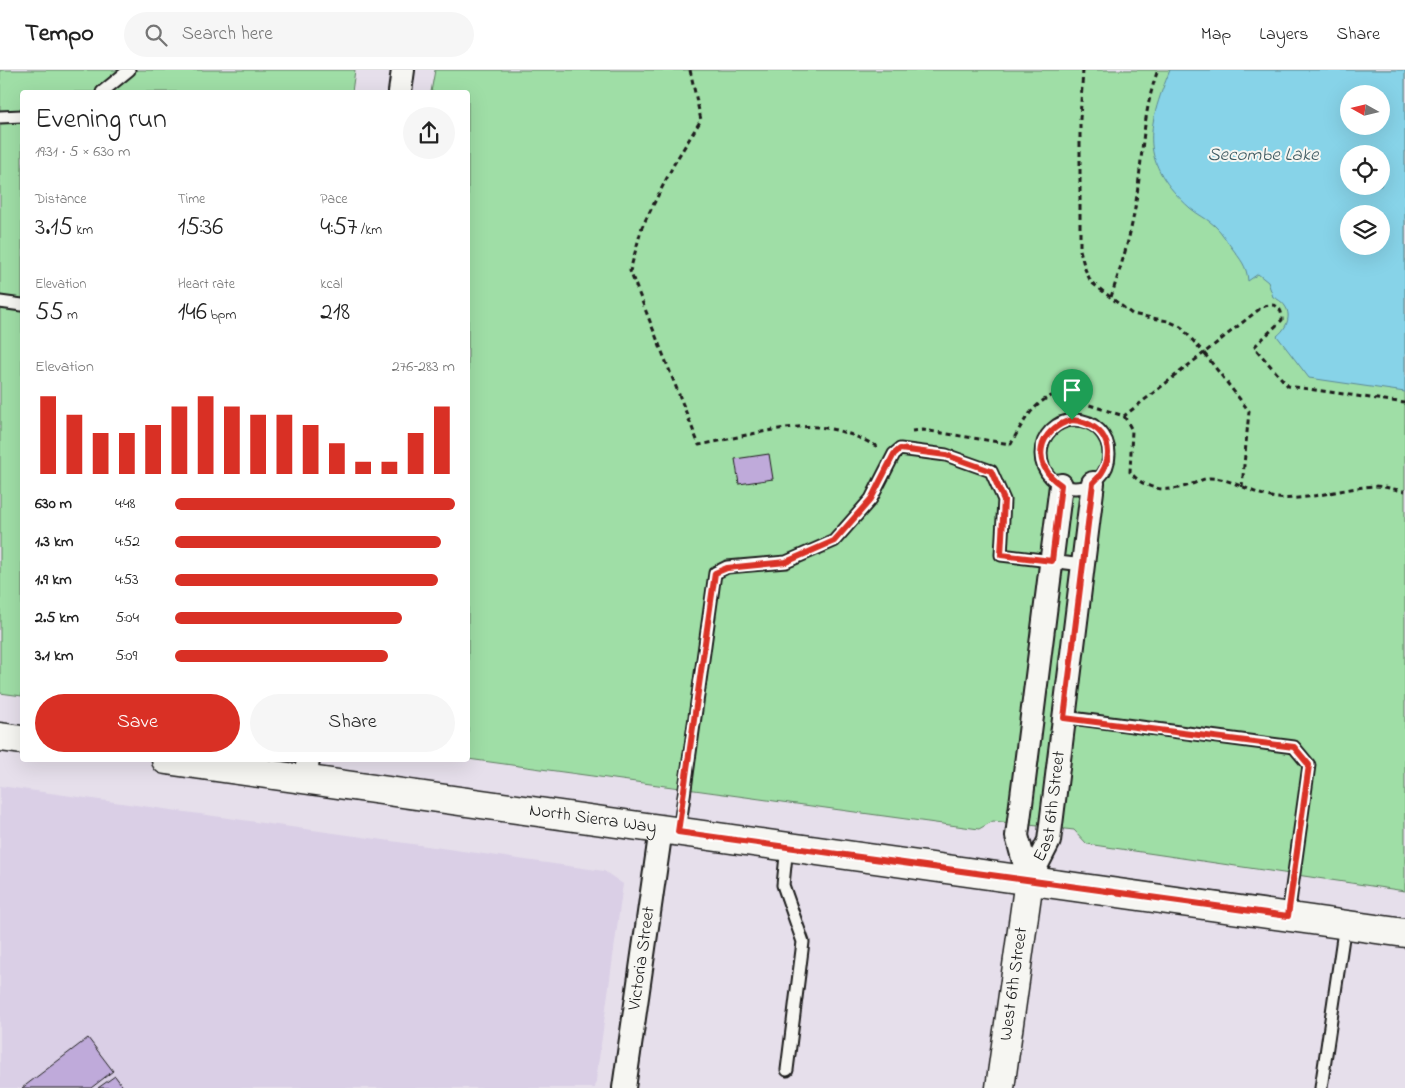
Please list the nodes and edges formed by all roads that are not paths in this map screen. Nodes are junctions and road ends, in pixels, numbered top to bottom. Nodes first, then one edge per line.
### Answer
1 (129, 70) edge
2 (403, 70) edge
3 (104, 90) edge
4 (400, 90) edge
5 (20, 116) edge
6 (0, 117) edge
7 (0, 302) edge
8 (20, 305) edge
9 (1093, 483) junction
10 (1061, 485) junction
11 (1052, 561) junction
12 (1083, 565) junction
13 (1064, 718) junction
14 (0, 737) edge
15 (20, 740) edge
16 (194, 762) edge
17 (306, 770) edge
18 (670, 830) junction
19 (787, 846) junction
20 (1029, 880) junction
21 (1288, 916) junction
22 (1345, 924) junction
23 (1405, 933) edge
24 (787, 1070) dead end
25 (624, 1088) edge
26 (1000, 1088) edge
27 (1321, 1088) edge

1 - 3 lane
2 - 4 street
5 - 6 lane
7 - 8 lane
9 - 10 lane
9 - 10 lane
9 - 12 street, East 6th Street
10 - 11 street, East 6th Street
11 - 12 lane
11 - 18 lane
11 - 20 street, East 6th Street
12 - 13 street, East 6th Street
13 - 20 street, East 6th Street
13 - 21 lane
14 - 15 street
16 - 17 street, North Sierra Way
17 - 18 street, North Sierra Way
18 - 19 street, North Sierra Way
18 - 25 street, Victoria Street
19 - 20 street, North Sierra Way
19 - 24 lane
20 - 21 street, North Sierra Way
20 - 26 street, West 6th Street
21 - 22 street, North Sierra Way
22 - 23 street, North Sierra Way
22 - 27 lane

